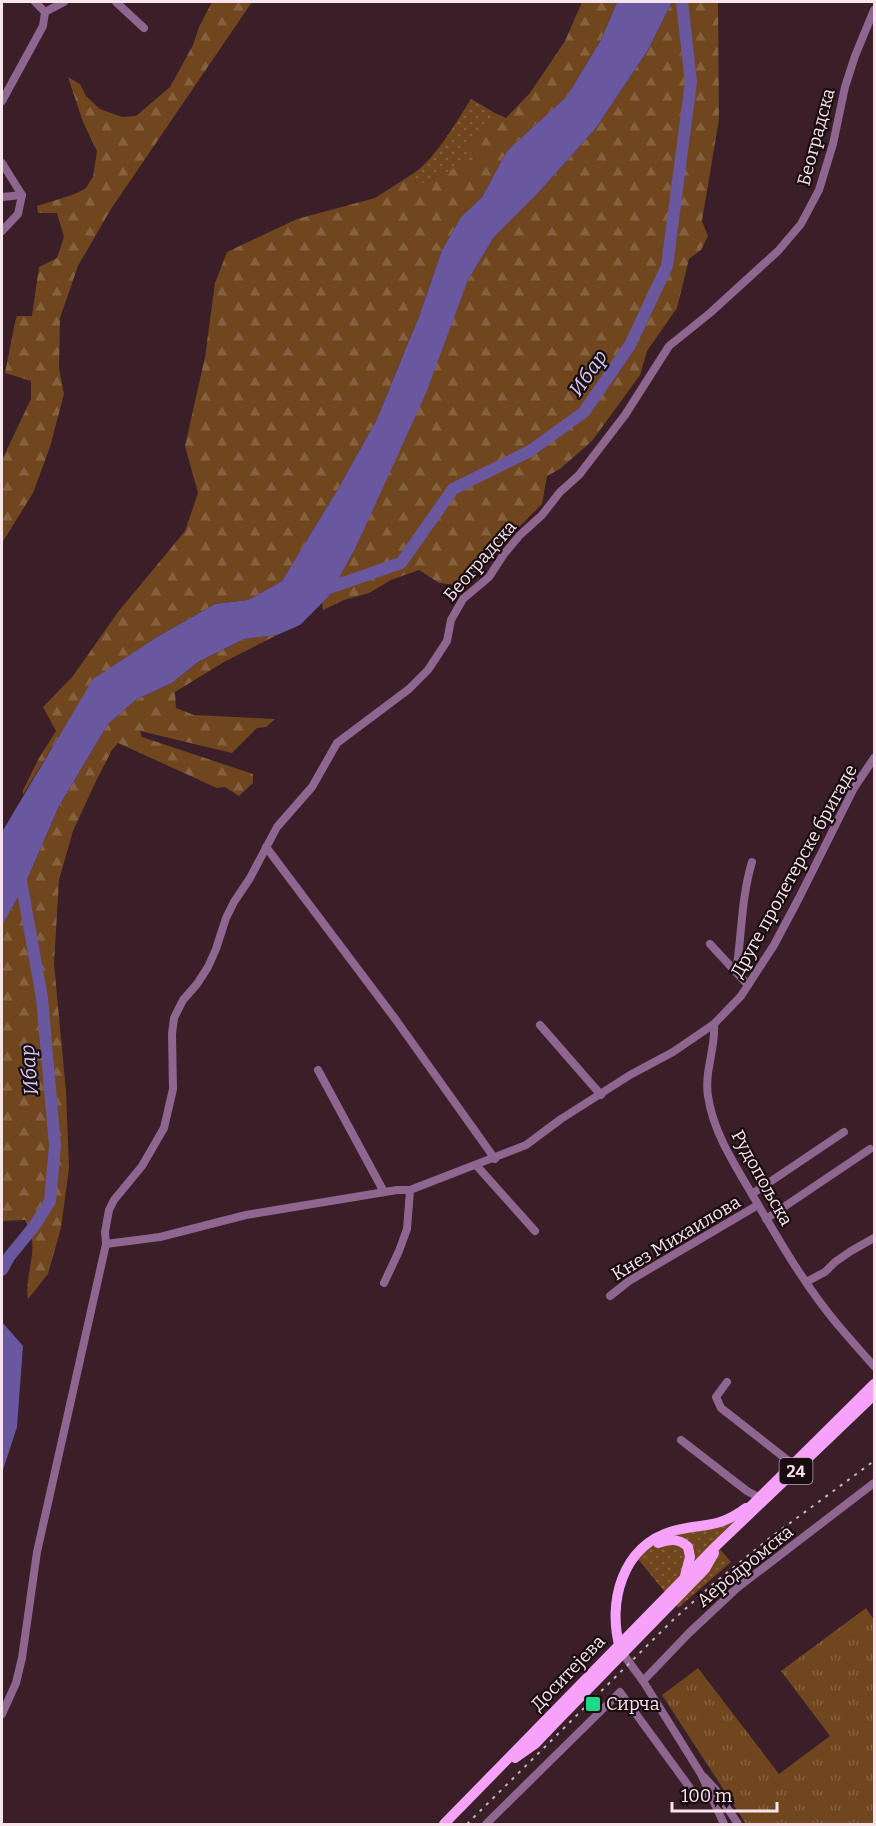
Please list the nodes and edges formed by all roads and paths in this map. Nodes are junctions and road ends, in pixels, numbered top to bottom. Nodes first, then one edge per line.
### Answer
1 (35, 2) edge
2 (64, 2) edge
3 (116, 2) edge
4 (874, 10) edge
5 (45, 12) junction
6 (144, 28) dead end
7 (2, 101) edge
8 (2, 163) edge
9 (22, 195) junction
10 (2, 197) edge
11 (2, 231) edge
12 (874, 758) edge
13 (266, 847) junction
14 (752, 862) dead end
15 (710, 944) dead end
16 (736, 972) junction
17 (748, 985) junction
18 (714, 1024) junction
19 (540, 1025) dead end
20 (318, 1070) dead end
21 (601, 1095) junction
22 (844, 1132) dead end
23 (870, 1149) dead end
24 (495, 1159) junction
25 (476, 1165) junction
26 (410, 1190) junction
27 (384, 1192) junction
28 (752, 1194) junction
29 (758, 1205) junction
30 (766, 1219) junction
31 (535, 1231) dead end
32 (874, 1239) edge
33 (106, 1244) junction
34 (384, 1282) dead end
35 (806, 1282) junction
36 (610, 1296) dead end
37 (874, 1366) edge
38 (727, 1382) dead end
39 (874, 1384) edge
40 (874, 1395) edge
41 (681, 1440) dead end
42 (795, 1466) junction
43 (874, 1483) edge
44 (759, 1500) junction
45 (717, 1546) junction
46 (626, 1573) junction
47 (682, 1581) junction
48 (623, 1654) junction
49 (643, 1682) junction
50 (2, 1714) edge
51 (500, 1767) junction
52 (701, 1774) junction
53 (709, 1794) junction
54 (444, 1824) edge
55 (486, 1824) edge
56 (724, 1824) edge
57 (738, 1824) edge

1 - 5 street
2 - 5 street
3 - 6 street
4 - 13 street, Београдска
5 - 7 street
8 - 9 street
9 - 10 street
9 - 11 street
12 - 17 street, Друге пролетерске бригаде
13 - 24 street
13 - 33 street, Београдска
14 - 16 street
15 - 16 street
16 - 17 street
17 - 18 street, Друге пролетерске бригаде
18 - 21 street
18 - 28 street, Рудопољска
19 - 21 street
20 - 27 street
21 - 24 street
22 - 28 street
23 - 30 street
24 - 25 street
25 - 26 street
25 - 31 street
26 - 27 street
26 - 34 street
27 - 33 street
28 - 29 street, Рудопољска
29 - 30 street, Рудопољска
29 - 36 street, Кнез Михаилова
30 - 35 street, Рудопољска
32 - 35 street
33 - 50 street, Београдска
35 - 37 street, Рудопољска
38 - 42 street
39 - 42 main road, Доситејева / 24
40 - 42 main road, Доситејева / 24
41 - 44 street
42 - 44 main road, Доситејева / 24
43 - 49 street, Аеродромска
44 - 45 main road, Доситејева / 24
44 - 46 main road
45 - 47 main road, Доситејева / 24
45 - 48 main road
46 - 47 main road
46 - 48 main road
47 - 51 main road, Доситејева / 24
48 - 49 street
48 - 51 main road
49 - 52 street
51 - 54 main road, Доситејева / 24
52 - 53 street
52 - 57 street
53 - 55 street
53 - 56 street

